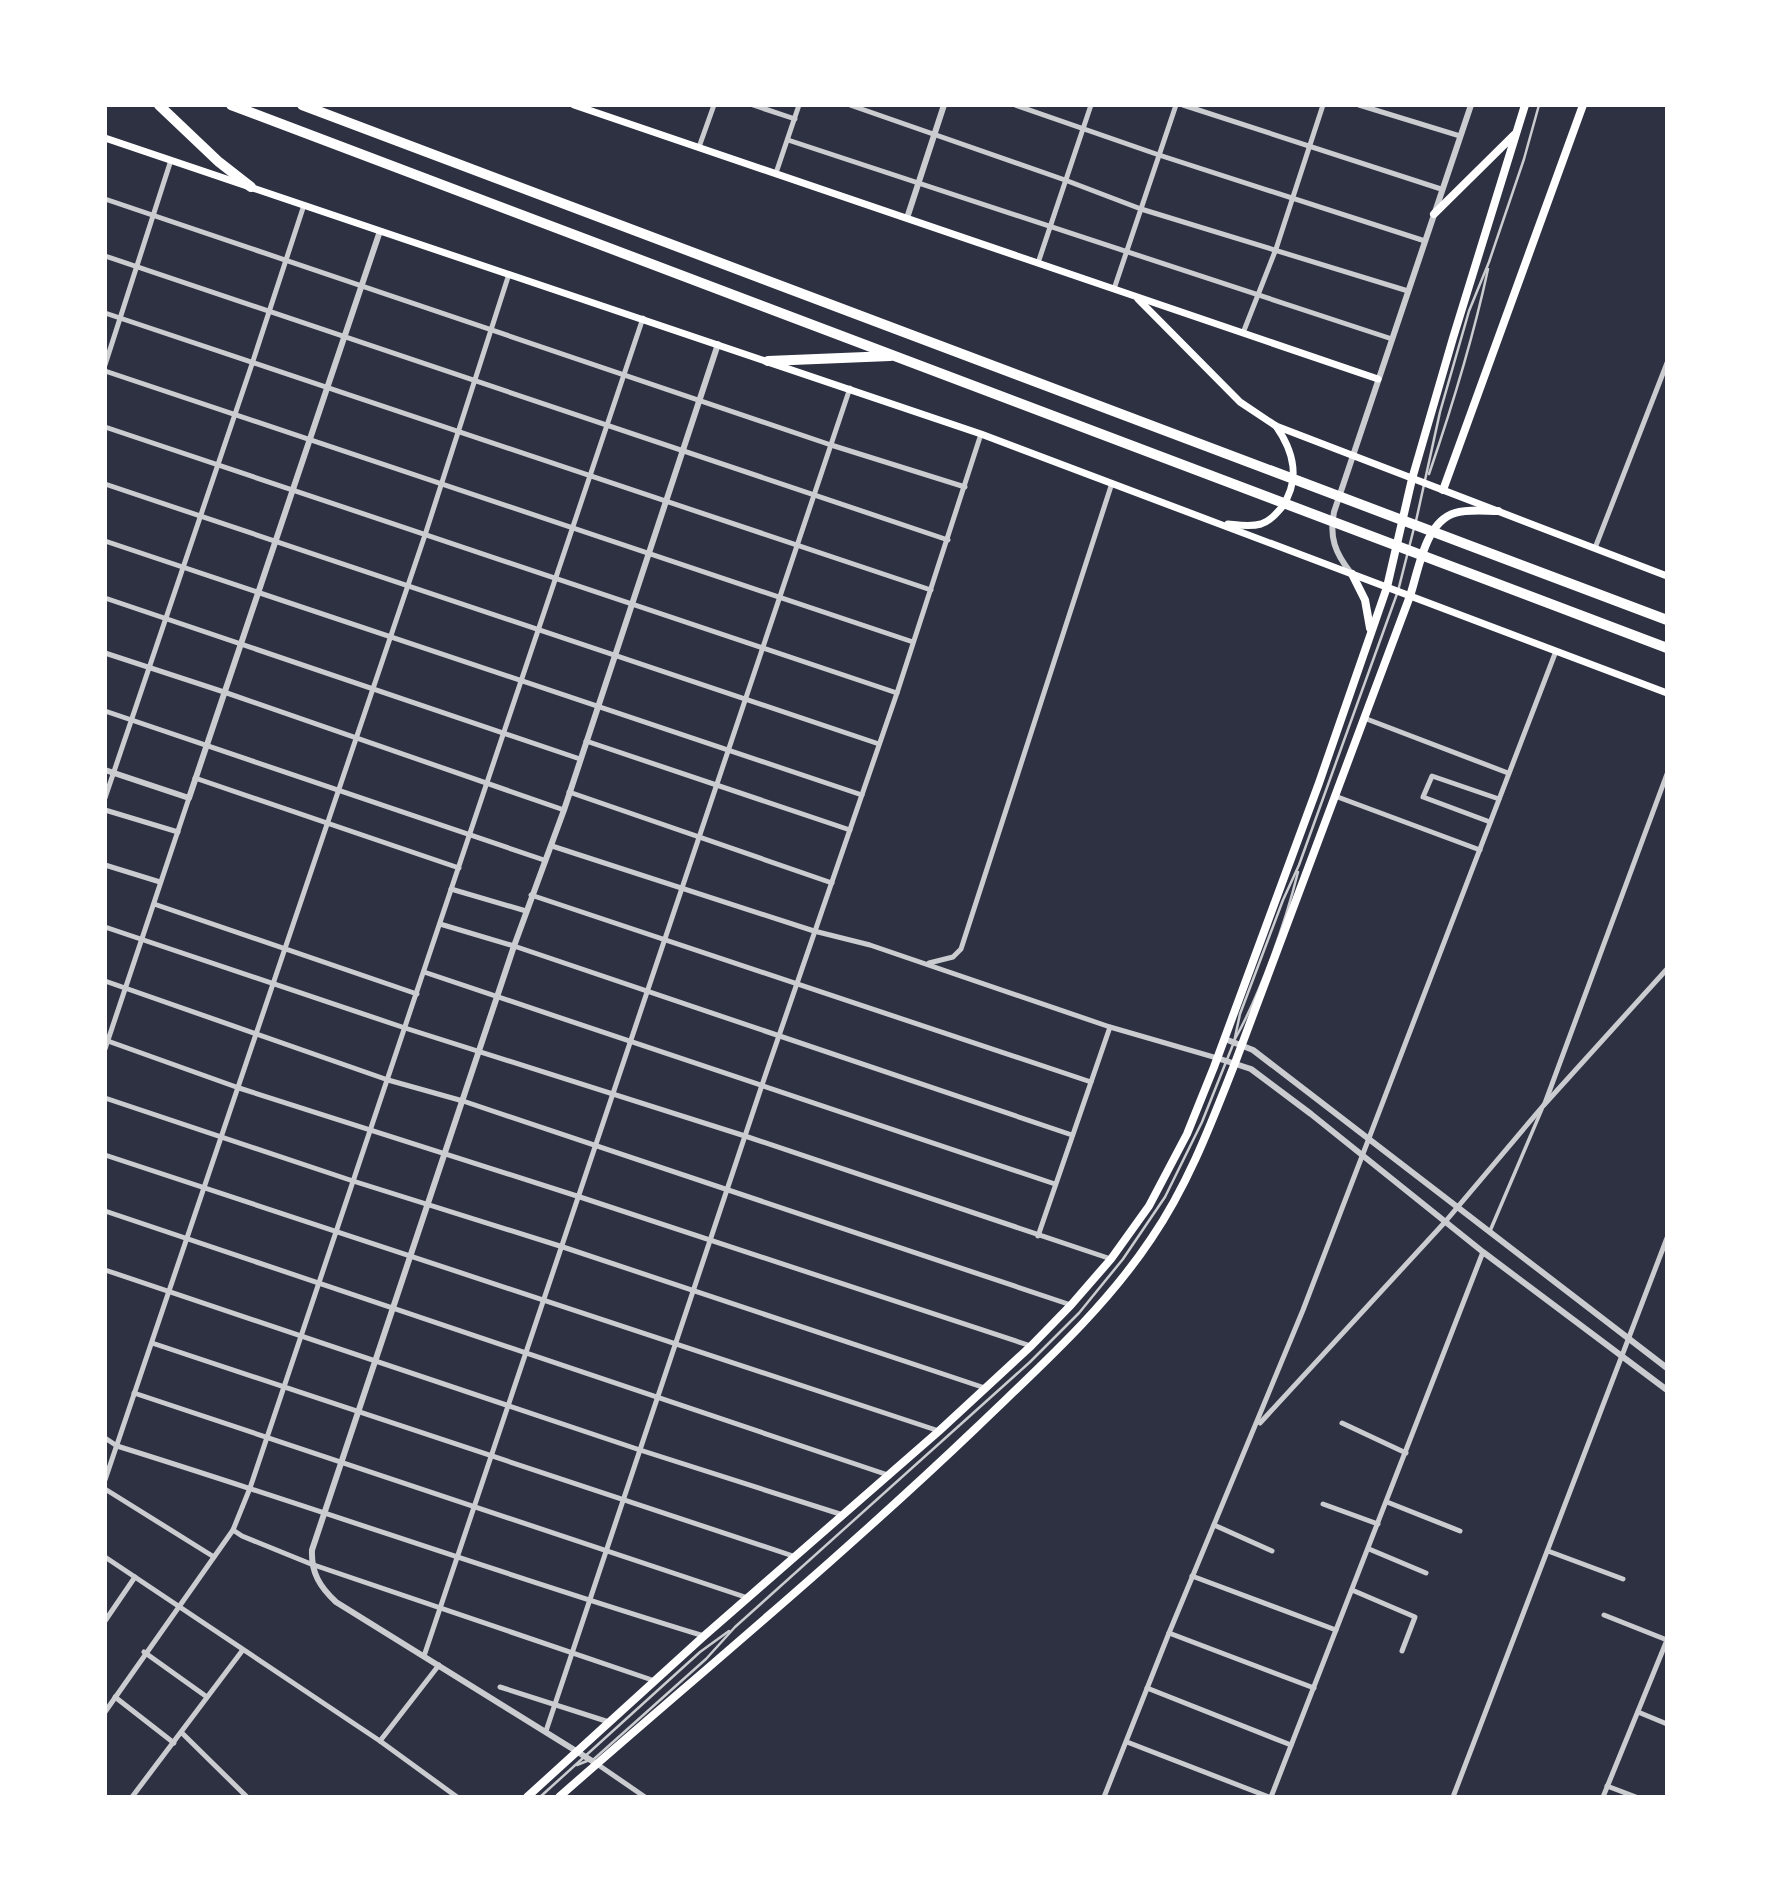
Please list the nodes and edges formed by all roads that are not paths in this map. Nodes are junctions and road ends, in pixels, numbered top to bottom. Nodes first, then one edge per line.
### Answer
1 (159, 105) edge
2 (231, 105) edge
3 (302, 105) edge
4 (574, 105) edge
5 (713, 105) edge
6 (753, 105) edge
7 (799, 105) edge
8 (850, 105) edge
9 (944, 105) edge
10 (1015, 105) edge
11 (1091, 105) edge
12 (1176, 105) edge
13 (1183, 105) edge
14 (1323, 105) edge
15 (1359, 105) edge
16 (1471, 105) edge
17 (1525, 105) edge
18 (1539, 105) edge
19 (1583, 105) edge
20 (795, 119) junction
21 (1083, 129) junction
22 (1517, 133) junction
23 (934, 134) junction
24 (1460, 136) junction
25 (105, 138) edge
26 (788, 140) junction
27 (1310, 145) junction
28 (699, 147) junction
29 (1159, 155) junction
30 (171, 160) junction
31 (776, 173) junction
32 (1066, 180) junction
33 (918, 183) junction
34 (251, 187) junction
35 (1441, 189) junction
36 (1292, 197) junction
37 (105, 199) edge
38 (303, 205) junction
39 (1141, 209) junction
40 (1434, 214) junction
41 (154, 216) junction
42 (907, 218) junction
43 (1049, 228) junction
44 (380, 231) junction
45 (1425, 241) junction
46 (1276, 249) junction
47 (1127, 251) junction
48 (105, 256) edge
49 (287, 261) junction
50 (1489, 262) junction
51 (1038, 263) junction
52 (137, 267) junction
53 (509, 274) junction
54 (361, 285) junction
55 (1114, 289) junction
56 (1408, 291) junction
57 (1256, 295) junction
58 (1135, 296) junction
59 (105, 313) edge
60 (269, 313) junction
61 (120, 318) junction
62 (643, 318) junction
63 (492, 329) junction
64 (1244, 333) junction
65 (344, 338) junction
66 (1392, 339) junction
67 (718, 344) junction
68 (901, 357) junction
69 (768, 360) junction
70 (1667, 362) edge
71 (252, 364) junction
72 (105, 365) edge
73 (105, 371) edge
74 (625, 374) junction
75 (1378, 380) junction
76 (475, 382) junction
77 (850, 388) junction
78 (327, 389) junction
79 (700, 400) junction
80 (235, 414) junction
81 (608, 426) junction
82 (1276, 426) junction
83 (105, 427) edge
84 (459, 433) junction
85 (981, 434) junction
86 (310, 438) junction
87 (831, 445) junction
88 (684, 452) junction
89 (1353, 455) junction
90 (218, 467) junction
91 (591, 477) junction
92 (1412, 480) junction
93 (1112, 483) junction
94 (105, 484) edge
95 (442, 484) junction
96 (1425, 484) junction
97 (965, 487) junction
98 (293, 490) junction
99 (1443, 490) junction
100 (814, 496) junction
101 (666, 503) junction
102 (1498, 511) junction
103 (201, 516) junction
104 (1220, 524) junction
105 (573, 528) junction
106 (425, 535) junction
107 (948, 540) junction
108 (105, 541) edge
109 (277, 541) junction
110 (797, 546) junction
111 (1595, 548) junction
112 (649, 554) junction
113 (184, 567) junction
114 (1352, 575) junction
115 (1667, 576) edge
116 (556, 580) junction
117 (407, 587) junction
118 (1387, 587) junction
119 (931, 590) junction
120 (1398, 591) junction
121 (258, 592) junction
122 (1410, 596) junction
123 (105, 598) edge
124 (779, 598) junction
125 (632, 604) junction
126 (166, 619) junction
127 (1667, 620) edge
128 (539, 630) junction
129 (1371, 631) junction
130 (390, 637) junction
131 (242, 642) junction
132 (913, 642) junction
133 (763, 648) junction
134 (1667, 648) edge
135 (1556, 651) junction
136 (105, 653) edge
137 (615, 655) junction
138 (149, 668) junction
139 (522, 682) junction
140 (373, 687) junction
141 (224, 692) junction
142 (897, 693) junction
143 (1667, 693) edge
144 (746, 699) junction
145 (598, 707) junction
146 (105, 711) edge
147 (1364, 718) junction
148 (131, 720) junction
149 (505, 732) junction
150 (355, 739) junction
151 (586, 741) junction
152 (207, 744) junction
153 (879, 744) junction
154 (730, 750) junction
155 (580, 759) junction
156 (105, 770) edge
157 (113, 773) junction
158 (1508, 774) junction
159 (1667, 774) edge
160 (195, 778) junction
161 (487, 784) junction
162 (717, 784) junction
163 (338, 789) junction
164 (569, 792) junction
165 (862, 795) junction
166 (1335, 796) junction
167 (105, 798) edge
168 (189, 798) junction
169 (1499, 799) junction
170 (105, 810) edge
171 (564, 810) junction
172 (1490, 822) junction
173 (327, 824) junction
174 (850, 830) junction
175 (178, 832) junction
176 (469, 835) junction
177 (699, 838) junction
178 (552, 846) junction
179 (1480, 850) junction
180 (544, 860) junction
181 (105, 865) edge
182 (1299, 865) junction
183 (459, 868) junction
184 (160, 882) junction
185 (832, 883) junction
186 (682, 888) junction
187 (451, 889) junction
188 (531, 895) junction
189 (154, 904) junction
190 (526, 911) junction
191 (440, 924) junction
192 (105, 927) edge
193 (814, 931) junction
194 (142, 940) junction
195 (664, 940) junction
196 (514, 946) junction
197 (284, 948) junction
198 (927, 964) junction
199 (1667, 969) edge
200 (424, 972) junction
201 (105, 981) edge
202 (272, 984) junction
203 (796, 984) junction
204 (125, 988) junction
205 (648, 992) junction
206 (417, 994) junction
207 (497, 997) junction
208 (1110, 1027) junction
209 (405, 1028) junction
210 (256, 1034) junction
211 (779, 1036) junction
212 (106, 1040) edge
213 (1233, 1042) junction
214 (631, 1043) junction
215 (105, 1049) edge
216 (480, 1051) junction
217 (1226, 1061) junction
218 (388, 1080) junction
219 (1091, 1082) junction
220 (762, 1086) junction
221 (239, 1088) junction
222 (614, 1093) junction
223 (105, 1098) edge
224 (463, 1101) junction
225 (1543, 1106) junction
226 (370, 1131) junction
227 (1072, 1135) junction
228 (745, 1136) junction
229 (222, 1137) junction
230 (1370, 1139) junction
231 (596, 1146) junction
232 (446, 1153) junction
233 (105, 1155) edge
234 (1363, 1155) junction
235 (353, 1181) junction
236 (1055, 1184) junction
237 (204, 1189) junction
238 (727, 1189) junction
239 (580, 1197) junction
240 (429, 1204) junction
241 (1456, 1208) junction
242 (105, 1211) edge
243 (1445, 1222) junction
244 (336, 1232) junction
245 (1489, 1233) junction
246 (1038, 1236) junction
247 (1667, 1238) edge
248 (187, 1239) junction
249 (710, 1241) junction
250 (563, 1247) junction
251 (1483, 1252) junction
252 (411, 1256) junction
253 (1111, 1259) junction
254 (105, 1270) edge
255 (319, 1284) junction
256 (694, 1291) junction
257 (169, 1292) junction
258 (544, 1301) junction
259 (1071, 1305) junction
260 (393, 1309) junction
261 (301, 1335) junction
262 (1628, 1338) junction
263 (152, 1343) junction
264 (674, 1344) junction
265 (1031, 1346) junction
266 (527, 1353) junction
267 (1621, 1355) junction
268 (375, 1361) junction
269 (1667, 1368) edge
270 (285, 1385) junction
271 (985, 1388) junction
272 (1667, 1390) edge
273 (135, 1393) junction
274 (657, 1397) junction
275 (509, 1405) junction
276 (358, 1411) junction
277 (1342, 1423) dead end
278 (1256, 1428) junction
279 (939, 1431) junction
280 (267, 1437) junction
281 (105, 1438) edge
282 (117, 1446) junction
283 (640, 1450) junction
284 (1406, 1453) junction
285 (492, 1456) junction
286 (342, 1461) junction
287 (889, 1476) junction
288 (105, 1480) edge
289 (250, 1488) junction
290 (105, 1489) edge
291 (624, 1500) junction
292 (1387, 1502) junction
293 (1323, 1504) dead end
294 (475, 1506) junction
295 (324, 1512) junction
296 (844, 1515) junction
297 (1378, 1524) junction
298 (1214, 1525) junction
299 (233, 1530) junction
300 (1460, 1531) dead end
301 (1368, 1549) junction
302 (607, 1551) junction
303 (1272, 1551) dead end
304 (1548, 1551) junction
305 (105, 1557) edge
306 (214, 1557) junction
307 (796, 1557) junction
308 (458, 1558) junction
309 (311, 1564) junction
310 (1426, 1573) dead end
311 (1192, 1576) junction
312 (135, 1577) junction
313 (1623, 1579) dead end
314 (1352, 1590) junction
315 (748, 1598) junction
316 (590, 1602) junction
317 (178, 1606) junction
318 (441, 1608) junction
319 (1604, 1615) dead end
320 (105, 1621) edge
321 (735, 1627) junction
322 (1336, 1630) junction
323 (1169, 1633) junction
324 (704, 1636) junction
325 (1667, 1640) edge
326 (242, 1650) junction
327 (1402, 1651) dead end
328 (145, 1652) junction
329 (572, 1654) junction
330 (424, 1656) junction
331 (439, 1665) junction
332 (655, 1681) junction
333 (500, 1687) dead end
334 (1147, 1688) junction
335 (1314, 1688) junction
336 (115, 1697) junction
337 (207, 1698) junction
338 (555, 1705) junction
339 (105, 1712) edge
340 (1637, 1712) junction
341 (609, 1722) junction
342 (1667, 1724) edge
343 (546, 1731) junction
344 (182, 1732) junction
345 (380, 1741) junction
346 (1127, 1742) junction
347 (174, 1743) junction
348 (1292, 1745) junction
349 (581, 1754) junction
350 (594, 1762) junction
351 (577, 1765) junction
352 (1607, 1786) junction
353 (132, 1797) edge
354 (247, 1797) edge
355 (457, 1797) edge
356 (527, 1797) edge
357 (540, 1797) edge
358 (559, 1797) edge
359 (645, 1797) edge
360 (1104, 1797) edge
361 (1270, 1797) edge
362 (1453, 1797) edge
363 (1603, 1797) edge
364 (1636, 1797) edge

1 - 34 highway
2 - 68 highway
3 - 127 highway
4 - 28 main road
5 - 28 street
6 - 20 street
7 - 20 street
8 - 23 street
9 - 23 street
10 - 21 street
11 - 21 street
12 - 29 street
13 - 27 street
14 - 27 street
15 - 24 street
16 - 24 street
17 - 22 main road
18 - 50 lane
19 - 99 main road
20 - 26 street
21 - 29 street
21 - 32 street
22 - 40 main road
22 - 92 main road
23 - 32 street
23 - 33 street
24 - 35 street
25 - 30 main road
26 - 31 street
26 - 33 street
27 - 35 street
27 - 36 street
28 - 31 main road
29 - 36 street
29 - 39 street
30 - 34 main road
30 - 41 street
31 - 42 main road
32 - 39 street
32 - 43 street
33 - 42 street
33 - 43 street
34 - 38 main road
35 - 40 street
36 - 45 street
36 - 46 street
37 - 41 street
38 - 44 main road
38 - 49 street
39 - 46 street
39 - 47 street
40 - 45 street
41 - 49 street
41 - 52 street
42 - 51 main road
43 - 47 street
43 - 51 street
44 - 53 main road
44 - 54 street
45 - 56 street
46 - 56 street
46 - 57 street
47 - 55 street
47 - 57 street
48 - 52 street
49 - 54 street
49 - 60 street
50 - 96 lane
50 - 96 lane
51 - 55 main road
52 - 60 street
52 - 61 street
53 - 62 main road
53 - 63 street
54 - 63 street
54 - 65 street
55 - 58 main road
56 - 66 street
57 - 64 street
57 - 66 street
58 - 64 main road
58 - 82 main road
59 - 61 street
60 - 65 street
60 - 71 street
61 - 71 street
61 - 72 street
62 - 67 main road
62 - 74 street
63 - 74 street
63 - 76 street
64 - 75 main road
65 - 76 street
65 - 78 street
66 - 75 street
67 - 69 main road
67 - 79 street
68 - 69 highway
68 - 134 highway
69 - 77 main road
70 - 111 street
71 - 78 street
71 - 80 street
73 - 80 street
74 - 79 street
74 - 81 street
75 - 89 street
76 - 81 street
76 - 84 street
77 - 85 main road
77 - 87 street
78 - 84 street
78 - 86 street
79 - 87 street
79 - 88 street
80 - 86 street
80 - 90 street
81 - 88 street
81 - 91 street
82 - 89 main road
82 - 104 main road
83 - 90 street
84 - 91 street
84 - 95 street
85 - 93 main road
85 - 97 street
86 - 95 street
86 - 98 street
87 - 97 street
87 - 100 street
88 - 100 street
88 - 101 street
89 - 92 main road
89 - 114 street
90 - 98 street
90 - 103 street
91 - 101 street
91 - 105 street
92 - 96 main road
92 - 118 main road
93 - 104 main road
93 - 198 street
94 - 103 street
95 - 105 street
95 - 106 street
96 - 99 main road
96 - 120 lane
97 - 107 street
98 - 106 street
98 - 109 street
99 - 102 main road
100 - 107 street
100 - 110 street
101 - 110 street
101 - 112 street
102 - 111 main road
102 - 122 main road
103 - 109 street
103 - 113 street
104 - 114 main road
105 - 112 street
105 - 116 street
106 - 116 street
106 - 117 street
107 - 119 street
108 - 113 street
109 - 117 street
109 - 121 street
110 - 119 street
110 - 124 street
111 - 115 main road
112 - 124 street
112 - 125 street
113 - 121 street
113 - 126 street
114 - 118 main road
114 - 129 main road
116 - 125 street
116 - 128 street
117 - 128 street
117 - 130 street
118 - 120 main road
118 - 129 main road
119 - 132 street
120 - 122 main road
120 - 182 lane
121 - 130 street
121 - 131 street
122 - 135 main road
122 - 147 main road
123 - 126 street
124 - 132 street
124 - 133 street
125 - 133 street
125 - 137 street
126 - 131 street
126 - 138 street
128 - 137 street
128 - 139 street
129 - 213 main road
130 - 139 street
130 - 140 street
131 - 140 street
131 - 141 street
132 - 142 street
133 - 142 street
133 - 144 street
135 - 143 main road
135 - 158 street
136 - 138 street
137 - 144 street
137 - 145 street
138 - 141 street
138 - 148 street
139 - 145 street
139 - 149 street
140 - 149 street
140 - 150 street
141 - 150 street
141 - 152 street
142 - 153 street
144 - 153 street
144 - 154 street
145 - 151 street
145 - 154 street
146 - 148 street
147 - 158 street
147 - 166 main road
148 - 152 street
148 - 157 street
149 - 155 street
149 - 161 street
150 - 161 street
150 - 163 street
151 - 155 street
151 - 162 street
152 - 160 street
152 - 163 street
153 - 165 street
154 - 162 street
154 - 165 street
155 - 164 street
156 - 157 street
157 - 167 street
157 - 168 street
158 - 169 street
159 - 225 street
160 - 168 street
160 - 173 street
161 - 171 street
161 - 176 street
162 - 174 street
162 - 177 street
163 - 173 street
163 - 176 street
164 - 171 street
164 - 177 street
165 - 174 street
166 - 179 street
166 - 213 main road
168 - 175 street
169 - 172 street
169 - 172 street
170 - 175 street
171 - 178 street
172 - 179 street
173 - 183 street
173 - 197 street
174 - 185 street
175 - 184 street
176 - 180 street
176 - 183 street
177 - 185 street
177 - 186 street
178 - 180 street
178 - 186 street
179 - 230 street
180 - 188 street
181 - 184 street
182 - 213 lane
182 - 213 lane
183 - 187 street
184 - 189 street
185 - 193 street
186 - 193 street
186 - 195 street
187 - 190 street
187 - 191 street
188 - 190 street
188 - 195 street
189 - 194 street
189 - 197 street
190 - 196 street
191 - 196 street
191 - 200 street
192 - 194 street
193 - 198 street
193 - 203 street
194 - 202 street
194 - 204 street
195 - 203 street
195 - 205 street
196 - 205 street
196 - 207 street
197 - 202 street
197 - 206 street
198 - 208 street
199 - 225 street
200 - 206 street
200 - 207 street
201 - 204 street
202 - 209 street
202 - 210 street
203 - 211 street
203 - 219 street
204 - 210 street
204 - 212 street
205 - 211 street
205 - 214 street
206 - 209 street
207 - 214 street
207 - 216 street
208 - 217 street
208 - 219 street
209 - 216 street
209 - 218 street
210 - 218 street
210 - 221 street
211 - 220 street
211 - 227 street
212 - 215 street
212 - 221 street
213 - 217 main road
213 - 217 main road
213 - 230 street
214 - 220 street
214 - 222 street
216 - 222 street
216 - 224 street
217 - 234 street
217 - 253 main road
217 - 321 lane
217 - 350 main road
218 - 224 street
218 - 226 street
219 - 227 street
220 - 228 street
220 - 236 street
221 - 226 street
221 - 229 street
222 - 228 street
222 - 231 street
223 - 229 street
224 - 231 street
224 - 232 street
225 - 241 street
225 - 245 street
226 - 232 street
226 - 235 street
227 - 236 street
228 - 238 street
228 - 246 street
229 - 235 street
229 - 237 street
230 - 234 street
230 - 241 street
231 - 238 street
231 - 239 street
232 - 239 street
232 - 240 street
233 - 237 street
234 - 243 street
234 - 278 street
235 - 240 street
235 - 244 street
236 - 246 street
237 - 244 street
237 - 248 street
238 - 249 street
238 - 259 street
239 - 249 street
239 - 250 street
240 - 250 street
240 - 252 street
241 - 243 street
241 - 245 street
242 - 248 street
243 - 251 street
243 - 278 street
244 - 252 street
244 - 255 street
245 - 262 street
246 - 253 street
247 - 262 street
248 - 255 street
248 - 257 street
249 - 256 street
249 - 265 street
250 - 256 street
250 - 258 street
251 - 267 street
251 - 284 street
252 - 258 street
252 - 260 street
253 - 259 main road
254 - 257 street
255 - 260 street
255 - 261 street
256 - 264 street
256 - 271 street
257 - 261 street
257 - 263 street
258 - 264 street
258 - 266 street
259 - 265 main road
260 - 266 street
260 - 268 street
261 - 268 street
261 - 270 street
262 - 267 street
262 - 269 street
263 - 270 street
263 - 273 street
264 - 274 street
264 - 279 street
265 - 271 main road
266 - 274 street
266 - 275 street
267 - 272 street
267 - 304 street
268 - 275 street
268 - 276 street
270 - 276 street
270 - 280 street
271 - 279 main road
273 - 280 street
273 - 282 street
274 - 283 street
274 - 287 street
275 - 283 street
275 - 285 street
276 - 285 street
276 - 286 street
277 - 284 street
278 - 298 street
279 - 287 main road
280 - 286 street
280 - 289 street
281 - 282 street
282 - 288 street
282 - 289 street
283 - 291 street
283 - 296 street
284 - 292 street
285 - 291 street
285 - 294 street
286 - 294 street
286 - 295 street
287 - 296 main road
289 - 295 street
289 - 299 street
290 - 306 street
291 - 302 street
291 - 307 street
292 - 297 street
292 - 300 street
293 - 297 street
294 - 302 street
294 - 308 street
295 - 308 street
295 - 309 street
296 - 307 main road
297 - 301 street
298 - 303 street
298 - 311 street
299 - 306 street
299 - 309 street
301 - 310 street
301 - 314 street
302 - 315 street
302 - 316 street
304 - 313 street
304 - 362 street
305 - 312 street
306 - 317 street
307 - 315 main road
308 - 316 street
308 - 318 street
309 - 318 street
309 - 330 street
311 - 322 street
311 - 323 street
312 - 317 street
312 - 320 street
314 - 322 street
314 - 327 street
315 - 324 main road
316 - 324 street
316 - 329 street
317 - 326 street
317 - 328 street
318 - 329 street
318 - 330 street
319 - 325 street
321 - 349 lane
321 - 350 lane
322 - 335 street
323 - 334 street
323 - 335 street
324 - 332 main road
325 - 340 street
326 - 337 street
326 - 345 street
328 - 336 street
328 - 337 street
329 - 332 street
329 - 338 street
330 - 331 street
331 - 343 street
331 - 345 street
332 - 341 main road
333 - 338 street
334 - 346 street
334 - 348 street
335 - 348 street
336 - 339 street
336 - 347 street
337 - 344 street
338 - 341 street
338 - 343 street
340 - 342 street
340 - 352 street
341 - 349 main road
343 - 349 street
344 - 347 street
344 - 354 street
345 - 355 street
346 - 360 street
346 - 361 street
347 - 353 street
348 - 361 street
349 - 350 street
349 - 351 lane
349 - 356 main road
350 - 351 lane
350 - 358 main road
350 - 359 street
351 - 357 lane
352 - 363 street
352 - 364 street

